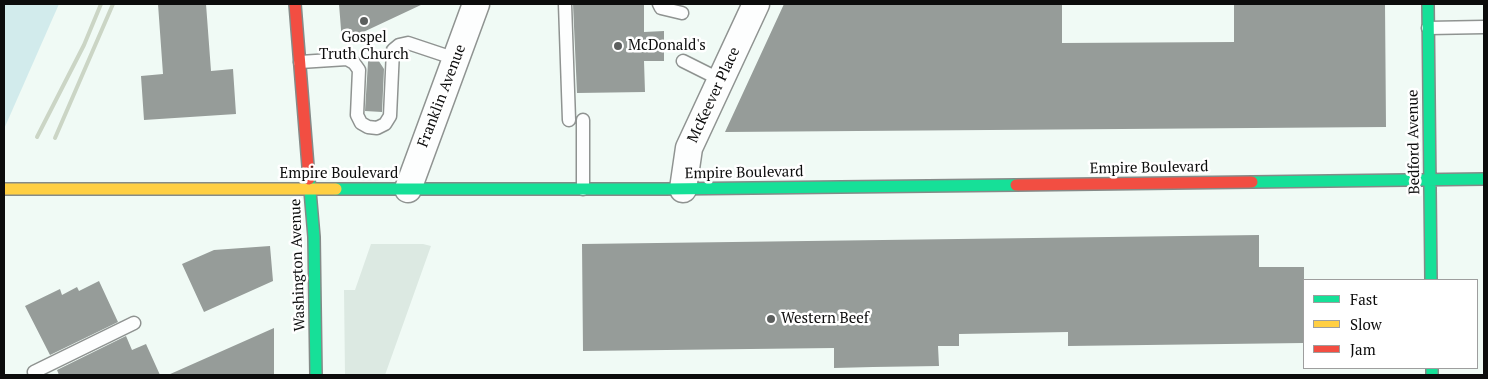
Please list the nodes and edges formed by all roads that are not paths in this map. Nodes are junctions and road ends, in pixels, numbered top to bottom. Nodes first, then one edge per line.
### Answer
1 (295, 4) edge
2 (476, 4) edge
3 (565, 4) edge
4 (659, 4) edge
5 (756, 4) edge
6 (1428, 4) edge
7 (682, 13) dead end
8 (1484, 27) edge
9 (1428, 28) junction
10 (456, 59) junction
11 (683, 61) dead end
12 (300, 62) junction
13 (721, 80) junction
14 (569, 120) dead end
15 (583, 120) dead end
16 (1430, 180) junction
17 (1484, 180) edge
18 (4, 189) edge
19 (311, 189) junction
20 (408, 189) junction
21 (584, 189) junction
22 (683, 189) junction
23 (1431, 279) edge
24 (134, 323) dead end
25 (34, 372) dead end
26 (316, 375) edge

1 - 12 main road, Washington Avenue
2 - 10 street, Franklin Avenue
3 - 14 lane
4 - 7 lane
5 - 13 street, McKeever Place
6 - 9 main road, Bedford Avenue
8 - 9 lane
9 - 16 main road, Bedford Avenue
10 - 12 lane
10 - 20 street, Franklin Avenue
11 - 13 lane
12 - 19 main road, Washington Avenue
13 - 22 street, McKeever Place
15 - 21 lane
16 - 17 main road, Empire Boulevard
16 - 22 main road, Empire Boulevard
16 - 23 main road, Bedford Avenue
18 - 19 main road, Empire Boulevard
19 - 20 main road, Empire Boulevard
19 - 26 main road, Washington Avenue
20 - 21 main road, Empire Boulevard
21 - 22 main road, Empire Boulevard
24 - 25 lane

